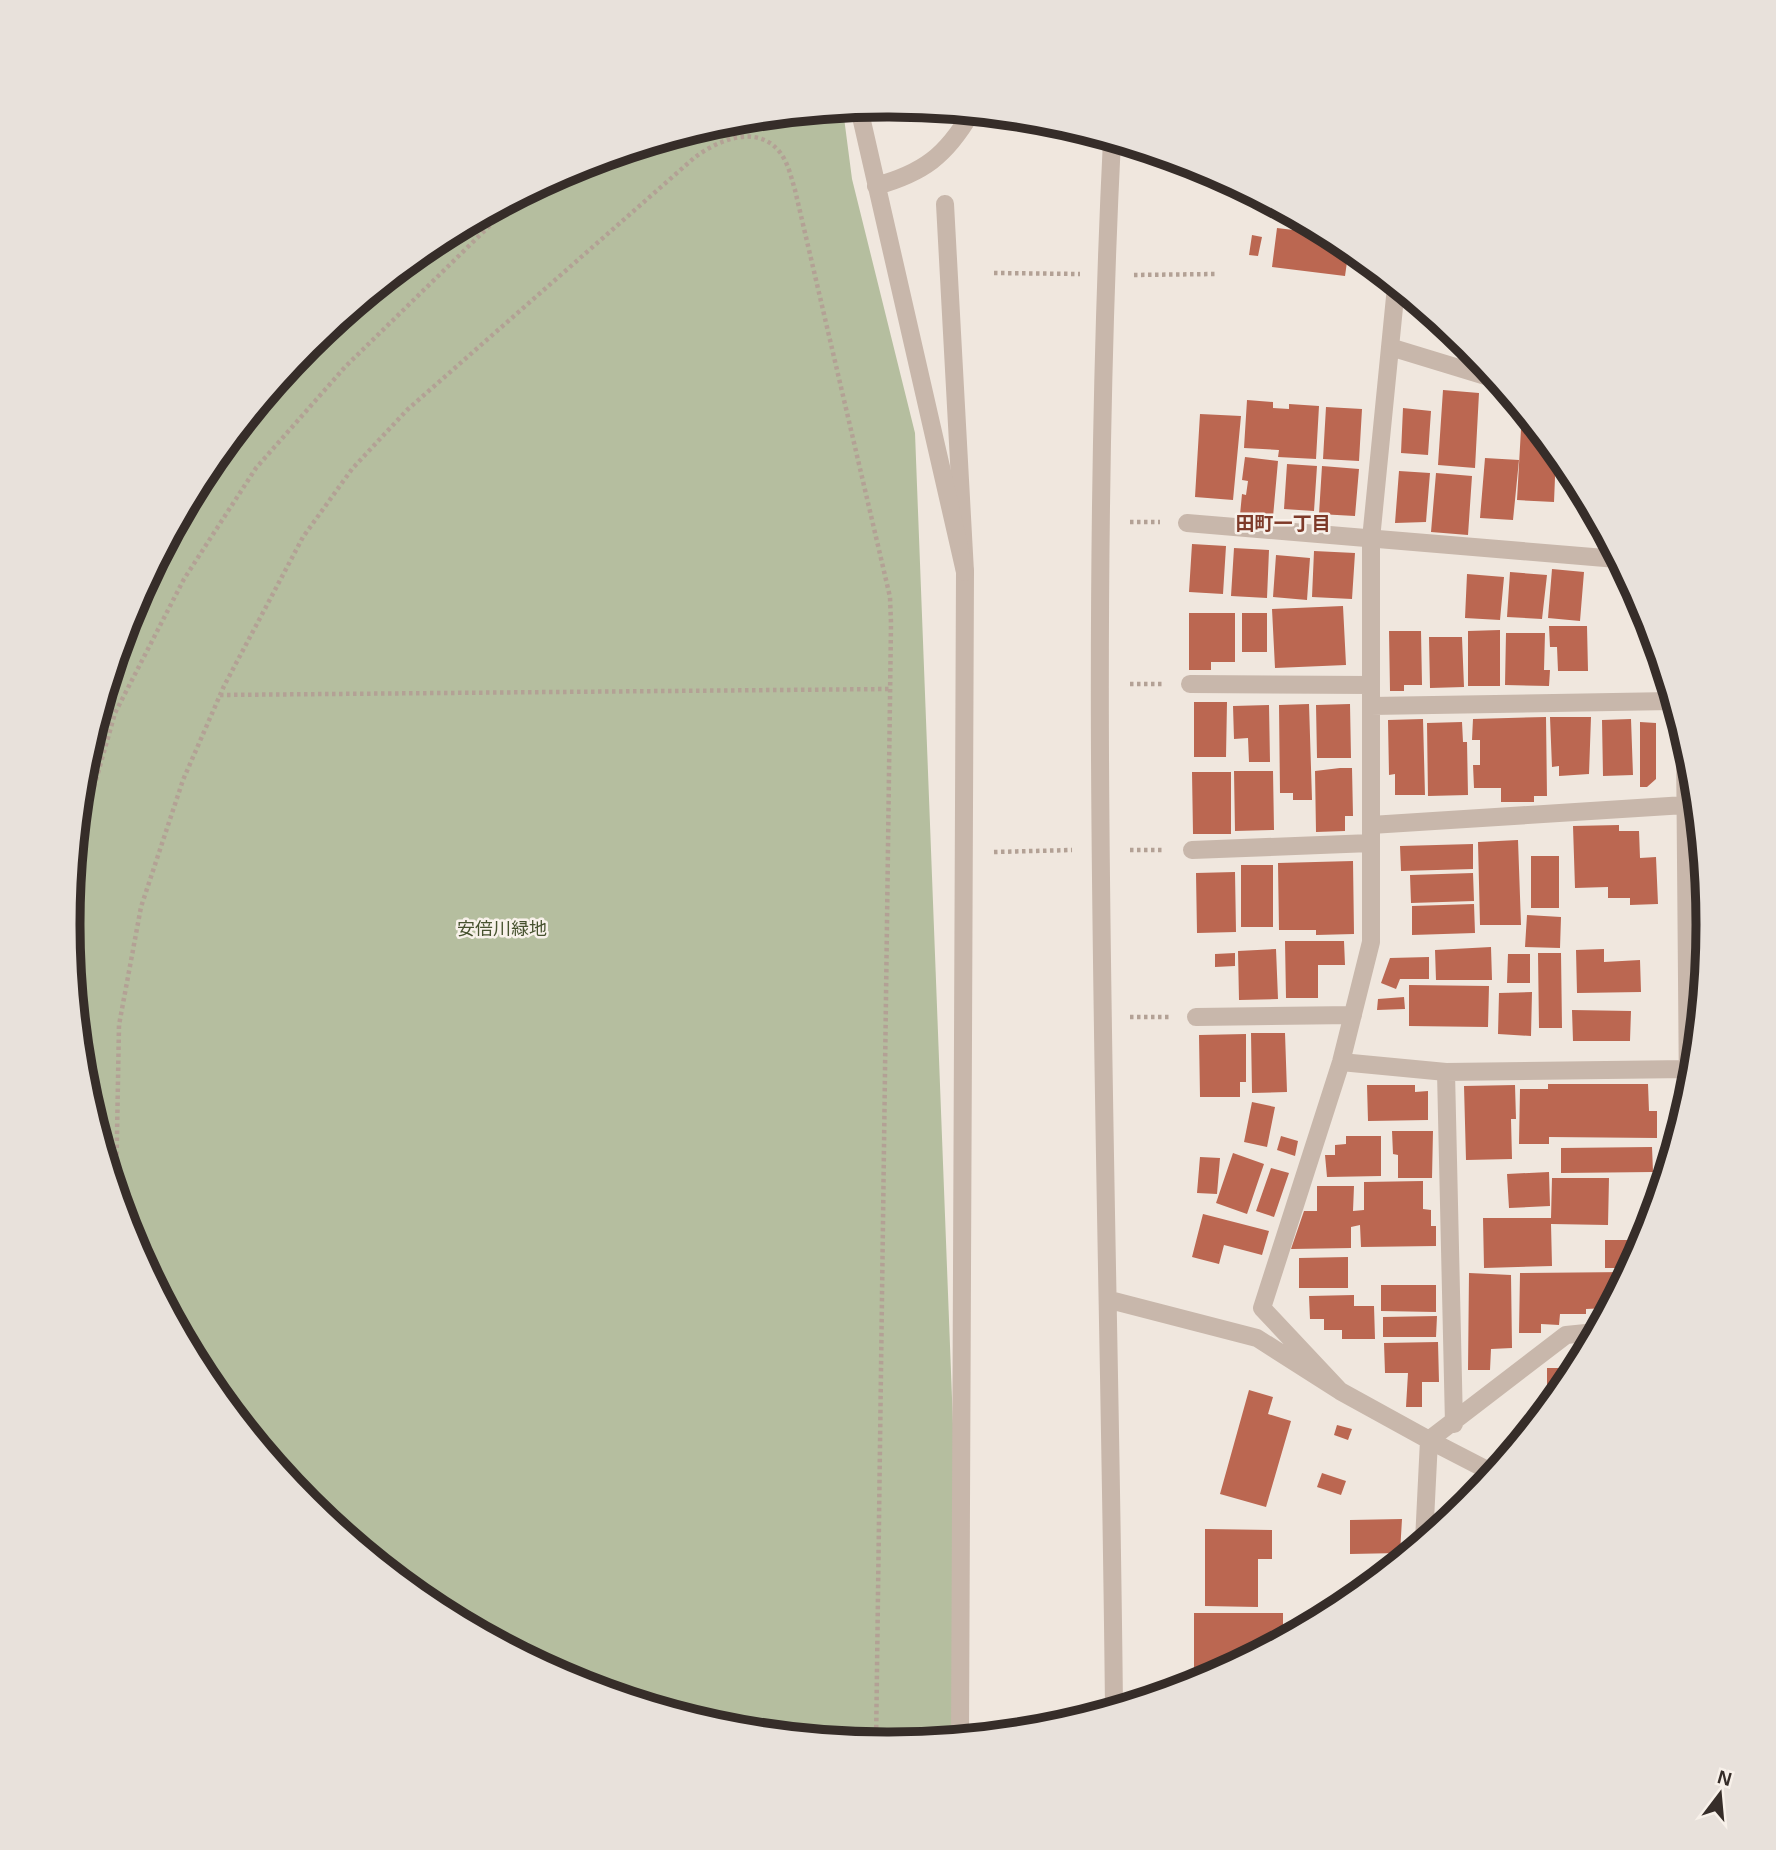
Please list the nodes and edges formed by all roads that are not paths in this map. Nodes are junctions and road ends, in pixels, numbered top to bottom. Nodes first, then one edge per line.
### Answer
1 (861, 118) edge
2 (966, 121) edge
3 (1112, 149) edge
4 (876, 186) junction
5 (945, 204) dead end
6 (1395, 297) edge
7 (1390, 347) junction
8 (1477, 374) edge
9 (1187, 523) road end
10 (1371, 539) junction
11 (1607, 558) edge
12 (965, 572) junction
13 (1189, 684) road end
14 (1371, 685) junction
15 (1664, 701) edge
16 (1371, 706) junction
17 (1685, 796) edge
18 (1685, 805) junction
19 (1371, 834) junction
20 (1192, 850) dead end
21 (1353, 1015) junction
22 (1196, 1017) road end
23 (1688, 1038) edge
24 (1341, 1062) junction
25 (1682, 1069) edge
26 (1446, 1072) junction
27 (1110, 1300) junction
28 (1584, 1333) edge
29 (1340, 1391) junction
30 (1454, 1424) junction
31 (1430, 1440) junction
32 (1484, 1468) edge
33 (1425, 1528) edge
34 (1114, 1700) edge
35 (960, 1729) edge

1 - 4 street
2 - 4 street
3 - 27 street
4 - 12 street
5 - 12 street
6 - 7 street
7 - 8 street
7 - 10 street
9 - 10 street
10 - 11 street
10 - 14 street
12 - 35 street
13 - 14 street
14 - 16 street
15 - 16 street
16 - 19 street
17 - 18 street
18 - 19 street
18 - 23 street
19 - 20 street
19 - 21 street
21 - 22 street
21 - 24 street
24 - 26 street
24 - 29 street
25 - 26 street
26 - 30 street
27 - 29 street
27 - 34 street
28 - 30 street
29 - 31 street
30 - 31 street
31 - 32 street
31 - 33 street

